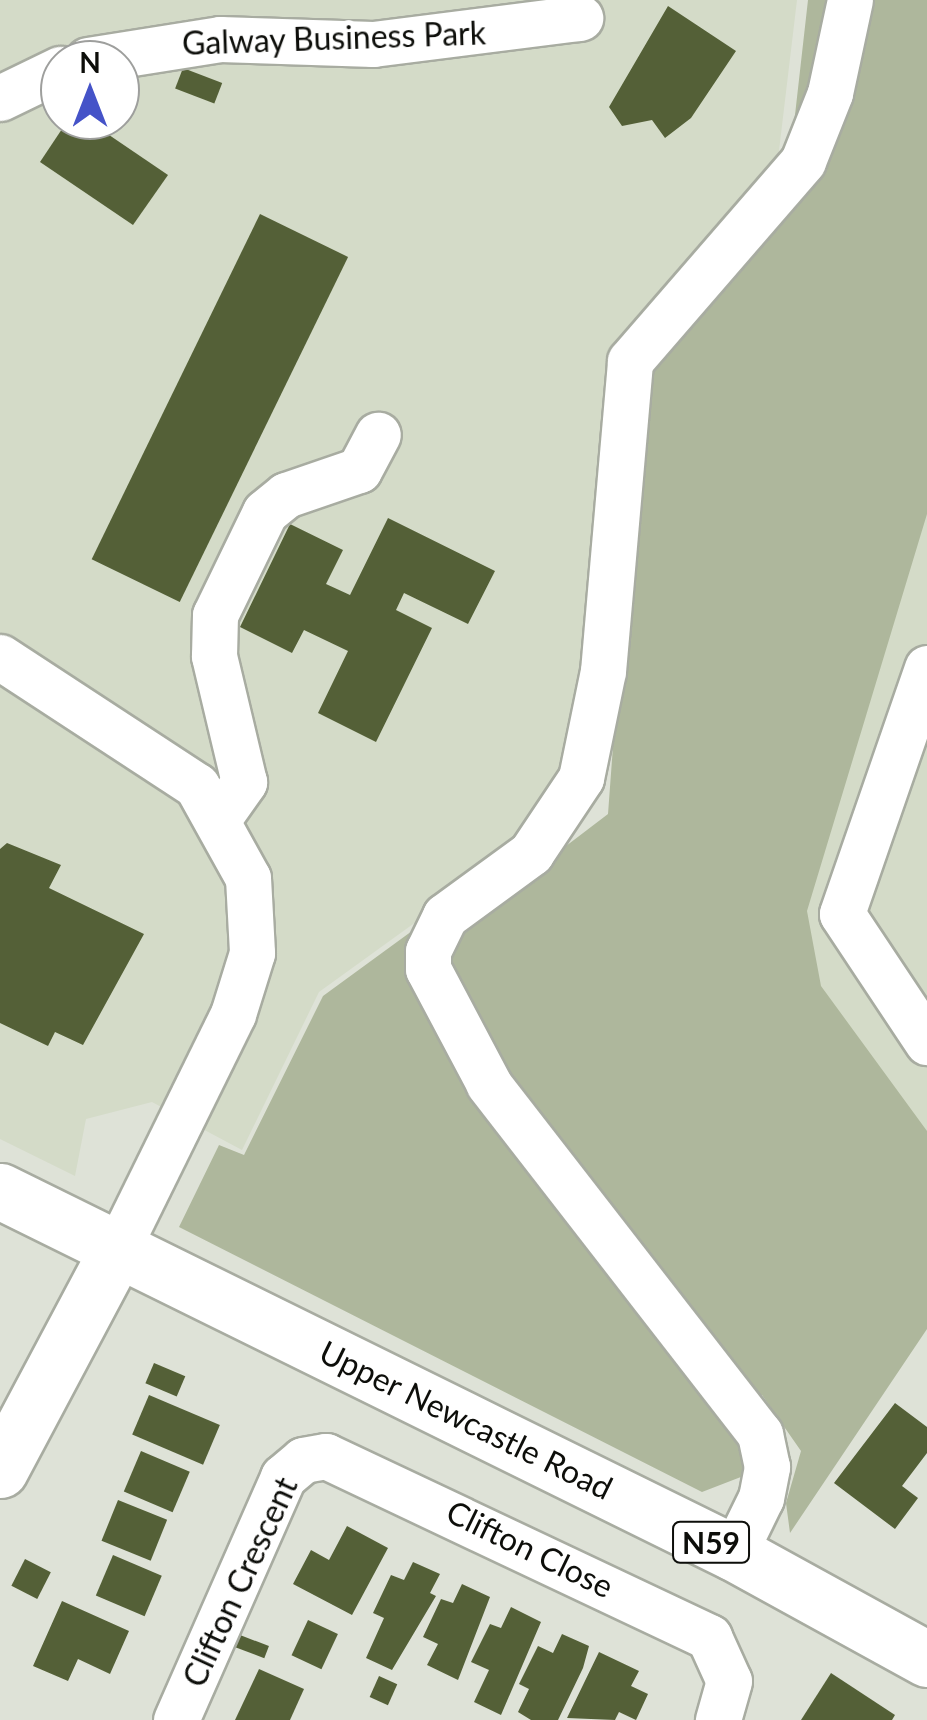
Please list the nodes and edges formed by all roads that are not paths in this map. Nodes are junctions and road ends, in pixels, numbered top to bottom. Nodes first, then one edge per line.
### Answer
1 (850, 0) edge
2 (580, 18) dead end
3 (140, 52) edge
4 (40, 79) edge
5 (0, 98) edge
6 (378, 435) dead end
7 (0, 657) edge
8 (927, 668) edge
9 (220, 816) junction
10 (927, 1042) edge
11 (0, 1191) edge
12 (117, 1250) junction
13 (316, 1456) joint
14 (0, 1470) edge
15 (734, 1553) junction
16 (927, 1659) edge
17 (176, 1720) edge
18 (718, 1720) edge

1 - 15 street
2 - 3 street, Galway Business Park
4 - 5 street
6 - 9 street
7 - 9 street
8 - 10 street
9 - 12 street
11 - 12 main road, Upper Newcastle Road / N59
12 - 14 main road
12 - 15 main road, Upper Newcastle Road / N59
13 - 17 street, Clifton Crescent
13 - 18 street, Clifton Close
15 - 16 main road, Upper Newcastle Road / N59

